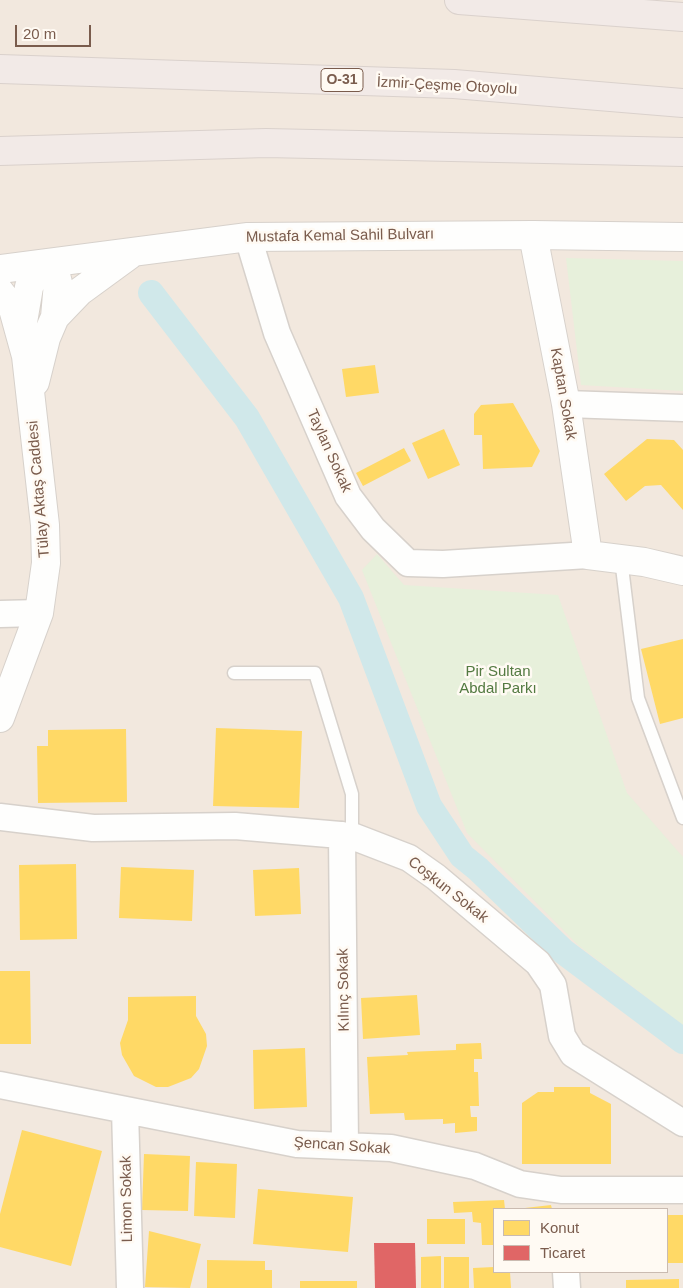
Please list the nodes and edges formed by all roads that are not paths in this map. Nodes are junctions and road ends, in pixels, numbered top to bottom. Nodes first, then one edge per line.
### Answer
1 (459, 0) edge
2 (683, 17) edge
3 (0, 69) edge
4 (683, 103) edge
5 (0, 151) edge
6 (683, 152) edge
7 (533, 235) junction
8 (248, 236) junction
9 (683, 237) edge
10 (136, 251) junction
11 (48, 263) junction
12 (0, 269) edge
13 (0, 292) edge
14 (55, 317) junction
15 (21, 334) junction
16 (31, 403) junction
17 (566, 404) junction
18 (683, 408) edge
19 (588, 555) junction
20 (621, 559) junction
21 (683, 571) edge
22 (39, 613) junction
23 (0, 614) edge
24 (234, 673) dead end
25 (0, 718) edge
26 (0, 817) edge
27 (683, 818) edge
28 (347, 835) junction
29 (0, 1085) edge
30 (125, 1110) junction
31 (683, 1123) edge
32 (345, 1146) junction
33 (683, 1190) edge
34 (562, 1200) edge
35 (566, 1273) edge
36 (130, 1288) edge
37 (567, 1288) edge

1 - 2 highway
3 - 4 highway, İzmir-Çeşme Otoyolu / O-31
5 - 6 highway
7 - 8 street, Mustafa Kemal Sahil Bulvarı
7 - 9 street, Mustafa Kemal Sahil Bulvarı
7 - 17 street, Kaptan Sokak
8 - 10 street, Mustafa Kemal Sahil Bulvarı
8 - 19 street, Taylan Sokak
10 - 11 street, Mustafa Kemal Sahil Bulvarı
10 - 14 street
11 - 12 street, Mustafa Kemal Sahil Bulvarı
11 - 14 street
11 - 15 street
13 - 15 street
14 - 16 street
15 - 16 street, Tülay Aktaş Caddesi
16 - 22 street, Tülay Aktaş Caddesi
17 - 18 street
17 - 19 street, Kaptan Sokak
19 - 20 street
20 - 21 street
20 - 27 lane
22 - 23 street
22 - 25 street, Tülay Aktaş Caddesi
24 - 28 lane
26 - 28 street, Coşkun Sokak
28 - 31 street, Coşkun Sokak
28 - 32 street, Kılınç Sokak
29 - 30 street, Şencan Sokak
30 - 32 street, Şencan Sokak
30 - 36 street, Limon Sokak
32 - 34 street, Şencan Sokak
33 - 34 street, Şencan Sokak
35 - 37 street

